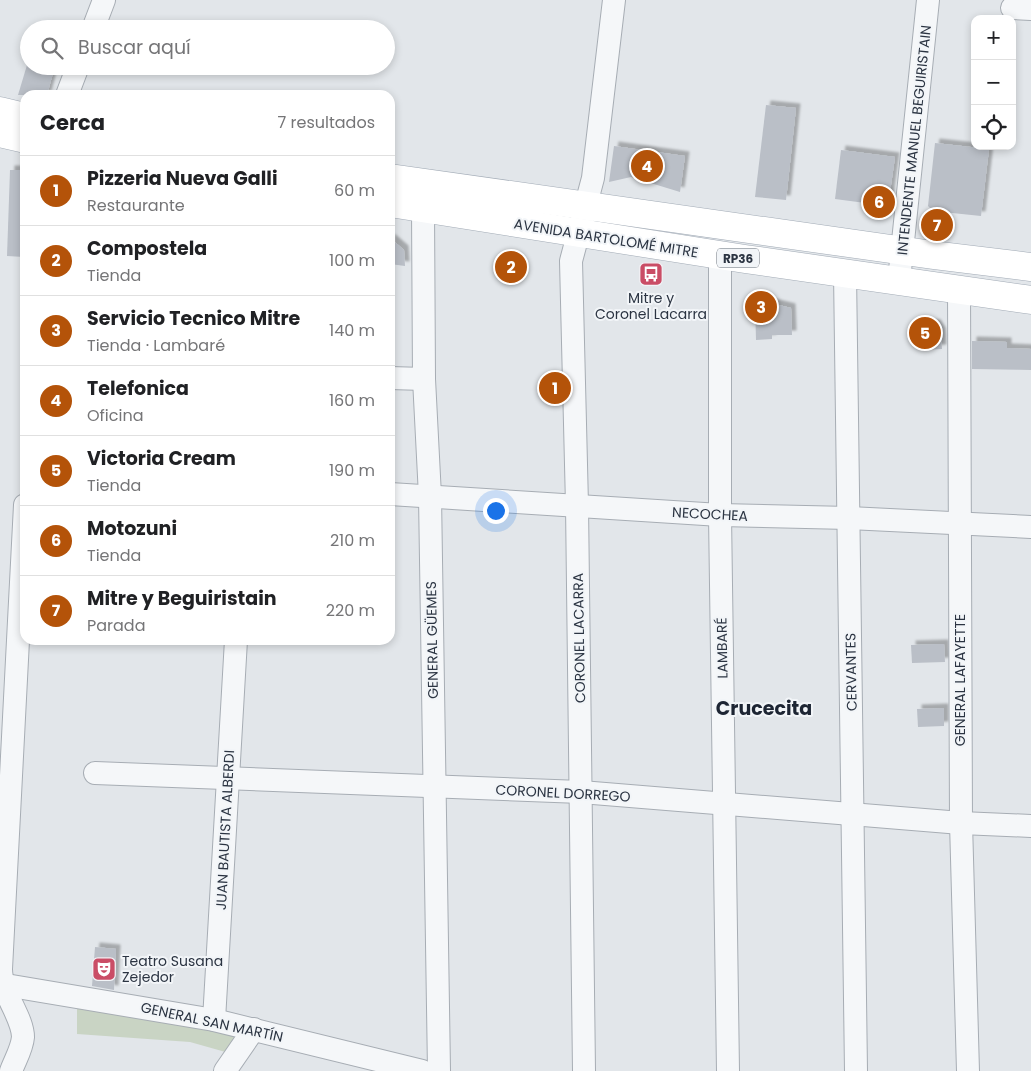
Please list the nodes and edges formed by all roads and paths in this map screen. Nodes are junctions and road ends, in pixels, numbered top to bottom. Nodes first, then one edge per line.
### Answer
1 (104, 0) edge
2 (614, 0) edge
3 (928, 0) edge
4 (96, 20) edge
5 (75, 75) edge
6 (69, 90) edge
7 (0, 111) edge
8 (20, 115) edge
9 (0, 133) edge
10 (20, 138) edge
11 (395, 179) edge
12 (395, 204) edge
13 (584, 206) junction
14 (423, 209) junction
15 (578, 234) junction
16 (903, 250) junction
17 (720, 255) junction
18 (1031, 267) edge
19 (845, 273) junction
20 (899, 280) junction
21 (958, 289) junction
22 (1031, 300) edge
23 (395, 378) edge
24 (424, 380) junction
25 (395, 494) edge
26 (430, 496) junction
27 (577, 505) junction
28 (720, 515) junction
29 (849, 518) junction
30 (959, 522) junction
31 (1031, 527) edge
32 (20, 602) edge
33 (236, 645) edge
34 (95, 773) dead end
35 (229, 777) junction
36 (434, 788) junction
37 (581, 792) junction
38 (725, 804) junction
39 (852, 814) junction
40 (961, 823) junction
41 (1031, 826) edge
42 (1, 984) edge
43 (214, 1020) junction
44 (254, 1028) junction
45 (347, 1063) edge
46 (11, 1071) edge
47 (225, 1071) edge
48 (422, 1071) edge
49 (439, 1071) edge
50 (584, 1071) edge
51 (728, 1071) edge
52 (856, 1071) edge
53 (968, 1071) edge

1 - 4 street
2 - 13 street, CORONEL LACARRA
3 - 16 street, INTENDENTE MANUEL BEGUIRISTAIN
5 - 6 street
7 - 8 main road
9 - 10 main road
11 - 13 main road, AVENIDA BARTOLOMÉ MITRE / RP36
12 - 14 main road, AVENIDA BARTOLOMÉ MITRE / RP36
13 - 15 street, CORONEL LACARRA
13 - 16 main road, AVENIDA BARTOLOMÉ MITRE / RP36
14 - 15 main road, AVENIDA BARTOLOMÉ MITRE / RP36
14 - 24 street, GENERAL GÜEMES
15 - 17 main road, AVENIDA BARTOLOMÉ MITRE / RP36
15 - 27 street, CORONEL LACARRA
16 - 18 main road, AVENIDA BARTOLOMÉ MITRE / RP36
16 - 20 street, INTENDENTE MANUEL BEGUIRISTAIN
17 - 19 main road, AVENIDA BARTOLOMÉ MITRE / RP36
17 - 28 street, LAMBARÉ
19 - 20 main road, AVENIDA BARTOLOMÉ MITRE / RP36
19 - 29 street, CERVANTES
20 - 21 main road, AVENIDA BARTOLOMÉ MITRE / RP36
21 - 22 main road, AVENIDA BARTOLOMÉ MITRE / RP36
21 - 30 street, GENERAL LAFAYETTE
23 - 24 street
24 - 26 street, GENERAL GÜEMES
25 - 26 street, NECOCHEA
26 - 27 street, NECOCHEA
26 - 36 street, GENERAL GÜEMES
27 - 28 street, NECOCHEA
27 - 37 street, CORONEL LACARRA
28 - 29 street, NECOCHEA
28 - 38 street, LAMBARÉ
29 - 30 street, NECOCHEA
29 - 39 street, CERVANTES
30 - 31 street, NECOCHEA
30 - 40 street, GENERAL LAFAYETTE
32 - 42 street
33 - 35 street, JUAN BAUTISTA ALBERDI
34 - 35 street, CORONEL DORREGO
35 - 36 street, CORONEL DORREGO
35 - 43 street, JUAN BAUTISTA ALBERDI
36 - 37 street, CORONEL DORREGO
36 - 49 street, GENERAL GÜEMES
37 - 38 street, CORONEL DORREGO
37 - 50 street, CORONEL LACARRA
38 - 39 street, CORONEL DORREGO
38 - 51 street, LAMBARÉ
39 - 40 street, CORONEL DORREGO
39 - 52 street, CERVANTES
40 - 41 street, CORONEL DORREGO
40 - 53 street, GENERAL LAFAYETTE
42 - 43 street, GENERAL SAN MARTÍN
42 - 46 street
43 - 44 street, GENERAL SAN MARTÍN
44 - 45 street, GENERAL SAN MARTÍN
44 - 47 street
45 - 48 street, GENERAL SAN MARTÍN

